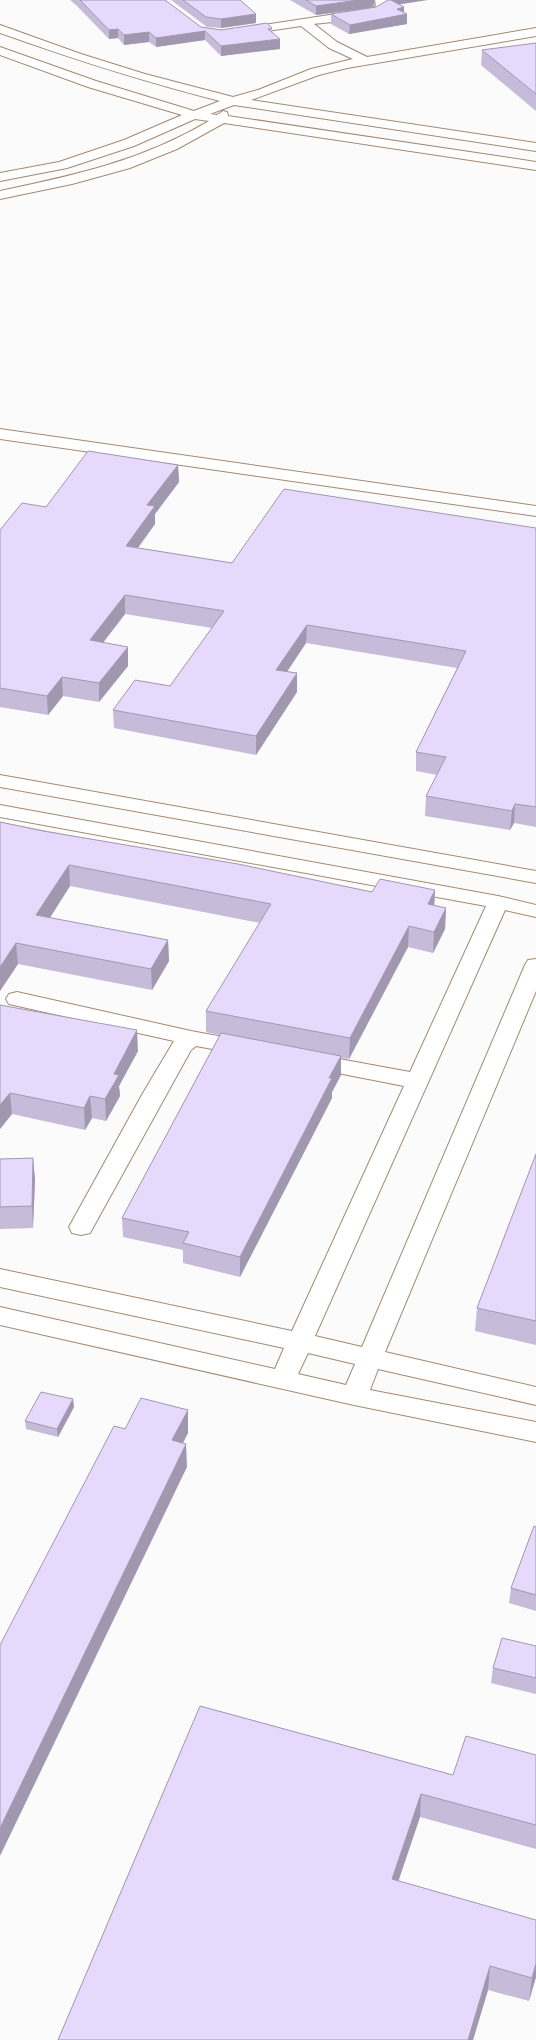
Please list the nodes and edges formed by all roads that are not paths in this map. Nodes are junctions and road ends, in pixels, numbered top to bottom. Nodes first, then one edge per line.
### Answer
1 (381, 0) edge
2 (304, 22) junction
3 (0, 29) edge
4 (536, 32) edge
5 (229, 33) edge
6 (0, 51) edge
7 (365, 61) junction
8 (233, 101) junction
9 (194, 115) junction
10 (220, 120) junction
11 (536, 147) edge
12 (536, 166) edge
13 (0, 177) edge
14 (0, 195) edge
15 (0, 434) edge
16 (536, 511) edge
17 (0, 781) edge
18 (0, 811) edge
19 (536, 877) edge
20 (498, 902) junction
21 (536, 911) edge
22 (536, 964) edge
23 (17, 999) dead end
24 (191, 1038) junction
25 (268, 1053) edge
26 (292, 1057) edge
27 (417, 1081) junction
28 (81, 1227) dead end
29 (0, 1278) edge
30 (0, 1316) edge
31 (300, 1342) junction
32 (370, 1358) junction
33 (283, 1379) junction
34 (354, 1396) junction
35 (536, 1396) edge
36 (536, 1432) edge

1 - 2 street
2 - 5 street
2 - 7 street
3 - 8 street
4 - 7 street
6 - 9 street
7 - 8 street
8 - 9 street
8 - 10 street
8 - 11 street
9 - 10 street
9 - 13 street
10 - 12 street
10 - 14 street
15 - 16 street
17 - 19 street
18 - 20 street
20 - 21 street
20 - 27 street
22 - 32 street
23 - 24 street
24 - 25 street
24 - 28 street
26 - 27 street
27 - 31 street
29 - 31 street
30 - 33 street
31 - 32 street
31 - 33 street
32 - 34 street
32 - 35 street
33 - 34 street
34 - 36 street

